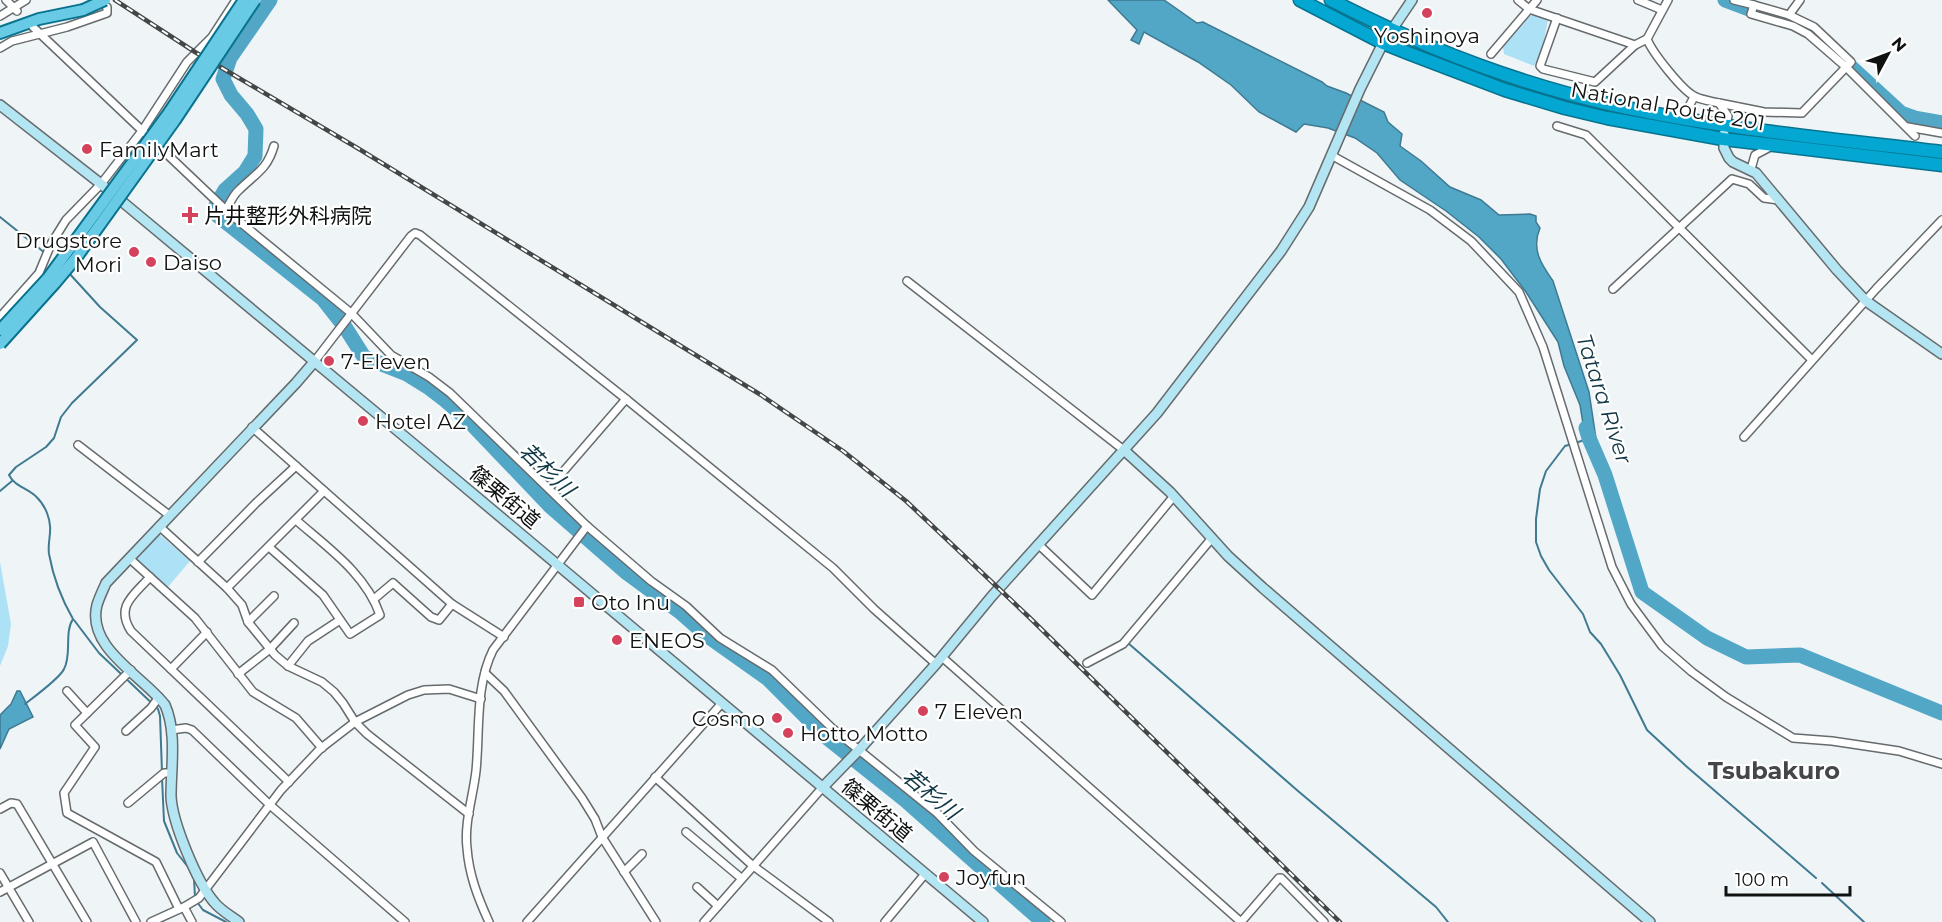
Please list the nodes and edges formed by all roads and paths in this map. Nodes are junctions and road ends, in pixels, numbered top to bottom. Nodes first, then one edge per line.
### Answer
1 (6, 0) edge
2 (26, 0) edge
3 (98, 0) edge
4 (105, 0) edge
5 (236, 0) edge
6 (244, 0) edge
7 (255, 0) edge
8 (1300, 0) edge
9 (1331, 0) edge
10 (1412, 0) edge
11 (1518, 0) edge
12 (1537, 0) edge
13 (1638, 0) edge
14 (1668, 0) edge
15 (1734, 0) edge
16 (1800, 0) edge
17 (1754, 5) junction
18 (15, 9) junction
19 (1529, 9) junction
20 (1662, 10) junction
21 (1789, 15) junction
22 (0, 16) edge
23 (1557, 18) junction
24 (36, 30) junction
25 (1390, 30) junction
26 (2, 33) edge
27 (1647, 39) junction
28 (1383, 42) junction
29 (1635, 45) junction
30 (0, 48) edge
31 (1491, 54) dead end
32 (1846, 67) junction
33 (1694, 97) junction
34 (1719, 103) junction
35 (0, 105) edge
36 (1671, 116) junction
37 (1726, 125) junction
38 (1557, 126) dead end
39 (1908, 128) junction
40 (142, 131) junction
41 (1942, 133) edge
42 (1915, 136) dead end
43 (1723, 139) junction
44 (1775, 145) junction
45 (274, 146) dead end
46 (1332, 152) junction
47 (1942, 152) edge
48 (1942, 165) edge
49 (1750, 169) junction
50 (101, 184) junction
51 (1779, 200) junction
52 (226, 210) junction
53 (1942, 220) edge
54 (1679, 227) junction
55 (907, 281) dead end
56 (1613, 289) dead end
57 (1866, 301) junction
58 (351, 313) junction
59 (0, 316) edge
60 (0, 330) edge
61 (0, 344) edge
62 (1942, 354) edge
63 (1812, 360) junction
64 (314, 362) junction
65 (626, 399) junction
66 (252, 428) junction
67 (1744, 437) dead end
68 (78, 445) dead end
69 (1125, 451) junction
70 (296, 466) junction
71 (549, 488) junction
72 (324, 490) junction
73 (1174, 496) junction
74 (169, 515) junction
75 (296, 520) junction
76 (159, 526) junction
77 (587, 526) junction
78 (1212, 538) junction
79 (1038, 544) junction
80 (269, 547) junction
81 (129, 558) junction
82 (198, 562) junction
83 (558, 566) junction
84 (150, 578) junction
85 (227, 588) junction
86 (274, 596) dead end
87 (374, 598) junction
88 (452, 604) junction
89 (340, 620) junction
90 (249, 622) junction
91 (294, 623) dead end
92 (207, 632) junction
93 (504, 637) junction
94 (270, 649) junction
95 (939, 661) junction
96 (1087, 663) dead end
97 (288, 666) junction
98 (171, 669) junction
99 (130, 670) junction
100 (485, 673) junction
101 (238, 674) junction
102 (67, 691) dead end
103 (159, 697) junction
104 (481, 699) junction
105 (722, 703) junction
106 (87, 713) junction
107 (355, 722) junction
108 (171, 730) junction
109 (126, 731) dead end
110 (322, 748) junction
111 (859, 750) junction
112 (1942, 764) edge
113 (171, 772) junction
114 (655, 777) junction
115 (289, 782) junction
116 (822, 788) junction
117 (128, 803) dead end
118 (270, 805) junction
119 (0, 809) edge
120 (469, 814) junction
121 (686, 832) dead end
122 (106, 835) junction
123 (602, 837) junction
124 (93, 843) junction
125 (642, 854) dead end
126 (53, 863) junction
127 (752, 866) junction
128 (624, 872) junction
129 (0, 873) edge
130 (925, 873) junction
131 (741, 878) junction
132 (697, 887) dead end
133 (8, 888) junction
134 (206, 890) junction
135 (0, 892) edge
136 (718, 906) junction
137 (182, 908) junction
138 (29, 922) edge
139 (87, 922) edge
140 (136, 922) edge
141 (152, 922) edge
142 (192, 922) edge
143 (239, 922) edge
144 (405, 922) edge
145 (489, 922) edge
146 (527, 922) edge
147 (656, 922) edge
148 (704, 922) edge
149 (829, 922) edge
150 (885, 922) edge
151 (983, 922) edge
152 (1060, 922) edge
153 (1324, 922) edge
154 (1650, 922) edge

1 - 18 street
2 - 18 street
3 - 24 street
4 - 26 main road, bridge
5 - 40 street
6 - 60 main road, bridge
7 - 61 main road, bridge
8 - 28 highway, National Route 201
9 - 25 highway, National Route 201
10 - 25 street
11 - 19 street
12 - 19 street
13 - 20 street
14 - 20 street
15 - 17 street
16 - 21 street
17 - 21 street
17 - 32 street
18 - 22 street
19 - 23 street
19 - 31 street
20 - 27 street
21 - 32 street
23 - 29 street
23 - 29 street
24 - 30 street
24 - 40 street
25 - 28 street
25 - 36 highway, National Route 201
27 - 29 street
27 - 33 street
28 - 43 highway, National Route 201
28 - 46 street
32 - 34 street
32 - 39 street
33 - 34 street
33 - 36 street
34 - 37 street
35 - 50 street, 篠栗街道
36 - 37 highway, National Route 201
37 - 43 street
37 - 47 highway, National Route 201
38 - 54 street
39 - 41 street
39 - 42 street
40 - 50 street
40 - 52 street
43 - 44 highway, National Route 201
43 - 49 street
44 - 48 highway, National Route 201
44 - 49 street
45 - 52 street
46 - 69 street
46 - 112 street
49 - 51 street
50 - 59 street
50 - 64 street, 篠栗街道
51 - 54 street
51 - 57 street
52 - 58 street
53 - 57 street
54 - 56 street
54 - 63 street
55 - 69 street
57 - 62 street
57 - 63 street
58 - 64 street
58 - 65 street
58 - 71 street
63 - 67 street
64 - 66 street
64 - 83 street, 篠栗街道
65 - 71 street
65 - 95 street
66 - 70 street
66 - 74 street
68 - 74 street
69 - 73 street
69 - 79 street
70 - 72 street
70 - 82 street
71 - 77 street
72 - 75 street
72 - 88 street
73 - 78 street
73 - 79 street
74 - 76 street
75 - 80 street
75 - 87 street
76 - 81 street
76 - 82 street
77 - 83 street
77 - 111 street
78 - 96 street
78 - 154 street
79 - 95 street
80 - 85 street
80 - 89 street
81 - 84 street
81 - 99 street
82 - 85 street
83 - 93 street
83 - 105 street, 篠栗街道
84 - 92 street
84 - 98 street
85 - 90 street
86 - 90 street
87 - 88 street
87 - 89 street
88 - 93 street
89 - 97 street
90 - 94 street
91 - 94 street
92 - 98 street
92 - 101 street
93 - 100 street
94 - 97 street
94 - 101 street
95 - 111 street
95 - 153 street
97 - 107 street
98 - 115 street
99 - 103 street
99 - 106 street
100 - 104 street
100 - 123 street
101 - 110 street
102 - 106 street
103 - 108 street
103 - 109 street
104 - 107 street
104 - 120 street
105 - 114 street
105 - 116 street, 篠栗街道
106 - 122 street
107 - 110 street
107 - 120 street
108 - 113 street
108 - 118 street
110 - 115 street
111 - 116 street
111 - 152 street
113 - 117 street
113 - 134 street
114 - 123 street
114 - 127 street
115 - 118 street
116 - 127 street
116 - 130 street, 篠栗街道
118 - 134 street
118 - 144 street
119 - 126 street
120 - 145 street
121 - 131 street
122 - 124 street
122 - 137 street
123 - 128 street
123 - 146 street
124 - 126 street
124 - 140 street
125 - 128 street
126 - 133 street
126 - 139 street
127 - 131 street
127 - 149 street
128 - 147 street
129 - 133 street
130 - 150 street
130 - 151 street, 篠栗街道
131 - 136 street
132 - 136 street
133 - 135 street
133 - 138 street
134 - 137 street
134 - 143 street
136 - 148 street
137 - 141 street
137 - 142 street

